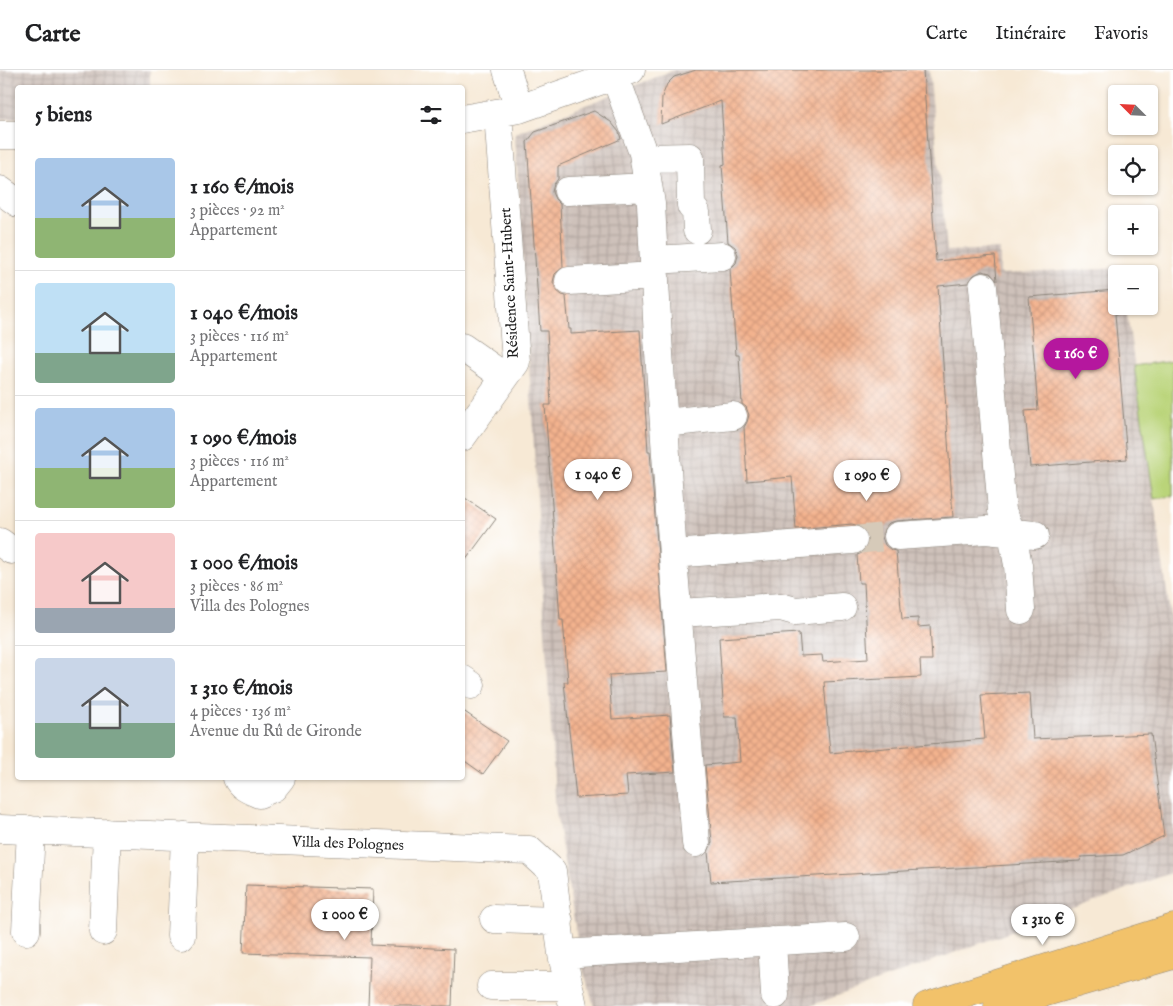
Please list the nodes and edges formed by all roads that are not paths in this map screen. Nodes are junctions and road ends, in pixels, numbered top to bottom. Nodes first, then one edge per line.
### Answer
1 (507, 70) edge
2 (623, 73) edge
3 (508, 111) junction
4 (465, 118) edge
5 (0, 135) edge
6 (15, 135) edge
7 (644, 158) junction
8 (648, 187) junction
9 (0, 190) edge
10 (568, 191) dead end
11 (15, 201) edge
12 (697, 230) dead end
13 (722, 256) dead end
14 (654, 268) junction
15 (569, 281) dead end
16 (983, 287) dead end
17 (465, 349) edge
18 (505, 377) junction
19 (733, 416) dead end
20 (664, 423) junction
21 (465, 433) edge
22 (1023, 534) junction
23 (898, 536) tunnel mouth
24 (853, 540) tunnel mouth
25 (673, 554) junction
26 (842, 608) dead end
27 (1021, 610) dead end
28 (678, 613) junction
29 (238, 780) edge
30 (279, 780) edge
31 (0, 829) edge
32 (32, 830) junction
33 (107, 833) junction
34 (185, 836) junction
35 (696, 843) dead end
36 (494, 919) dead end
37 (559, 922) junction
38 (1173, 928) edge
39 (26, 931) dead end
40 (102, 931) dead end
41 (181, 936) dead end
42 (846, 936) dead end
43 (772, 942) junction
44 (562, 954) junction
45 (1173, 955) edge
46 (491, 986) dead end
47 (775, 995) dead end
48 (570, 996) edge
49 (927, 1006) edge
50 (998, 1006) edge

1 - 3 street, Résidence Saint-Hubert
2 - 3 street
2 - 7 street
3 - 4 street
3 - 18 street, Résidence Saint-Hubert
5 - 6 street
7 - 8 street
7 - 12 street
8 - 10 street
8 - 14 street
9 - 11 street
13 - 14 street
14 - 15 street
14 - 20 street
16 - 22 street
17 - 18 street
18 - 21 street, Résidence Saint-Hubert
19 - 20 street
20 - 25 street
22 - 23 street
22 - 27 street
24 - 25 street
25 - 28 street
26 - 28 street
28 - 35 street
29 - 30 street
31 - 32 street, Villa des Polognes
32 - 33 street, Villa des Polognes
32 - 39 street
33 - 34 street, Villa des Polognes
33 - 40 street
34 - 37 street, Villa des Polognes
34 - 41 street
36 - 37 street
37 - 44 street, Villa des Polognes
38 - 49 main road
42 - 43 street
43 - 44 street
43 - 47 street
44 - 48 street, Villa des Polognes
45 - 50 main road
46 - 48 street

